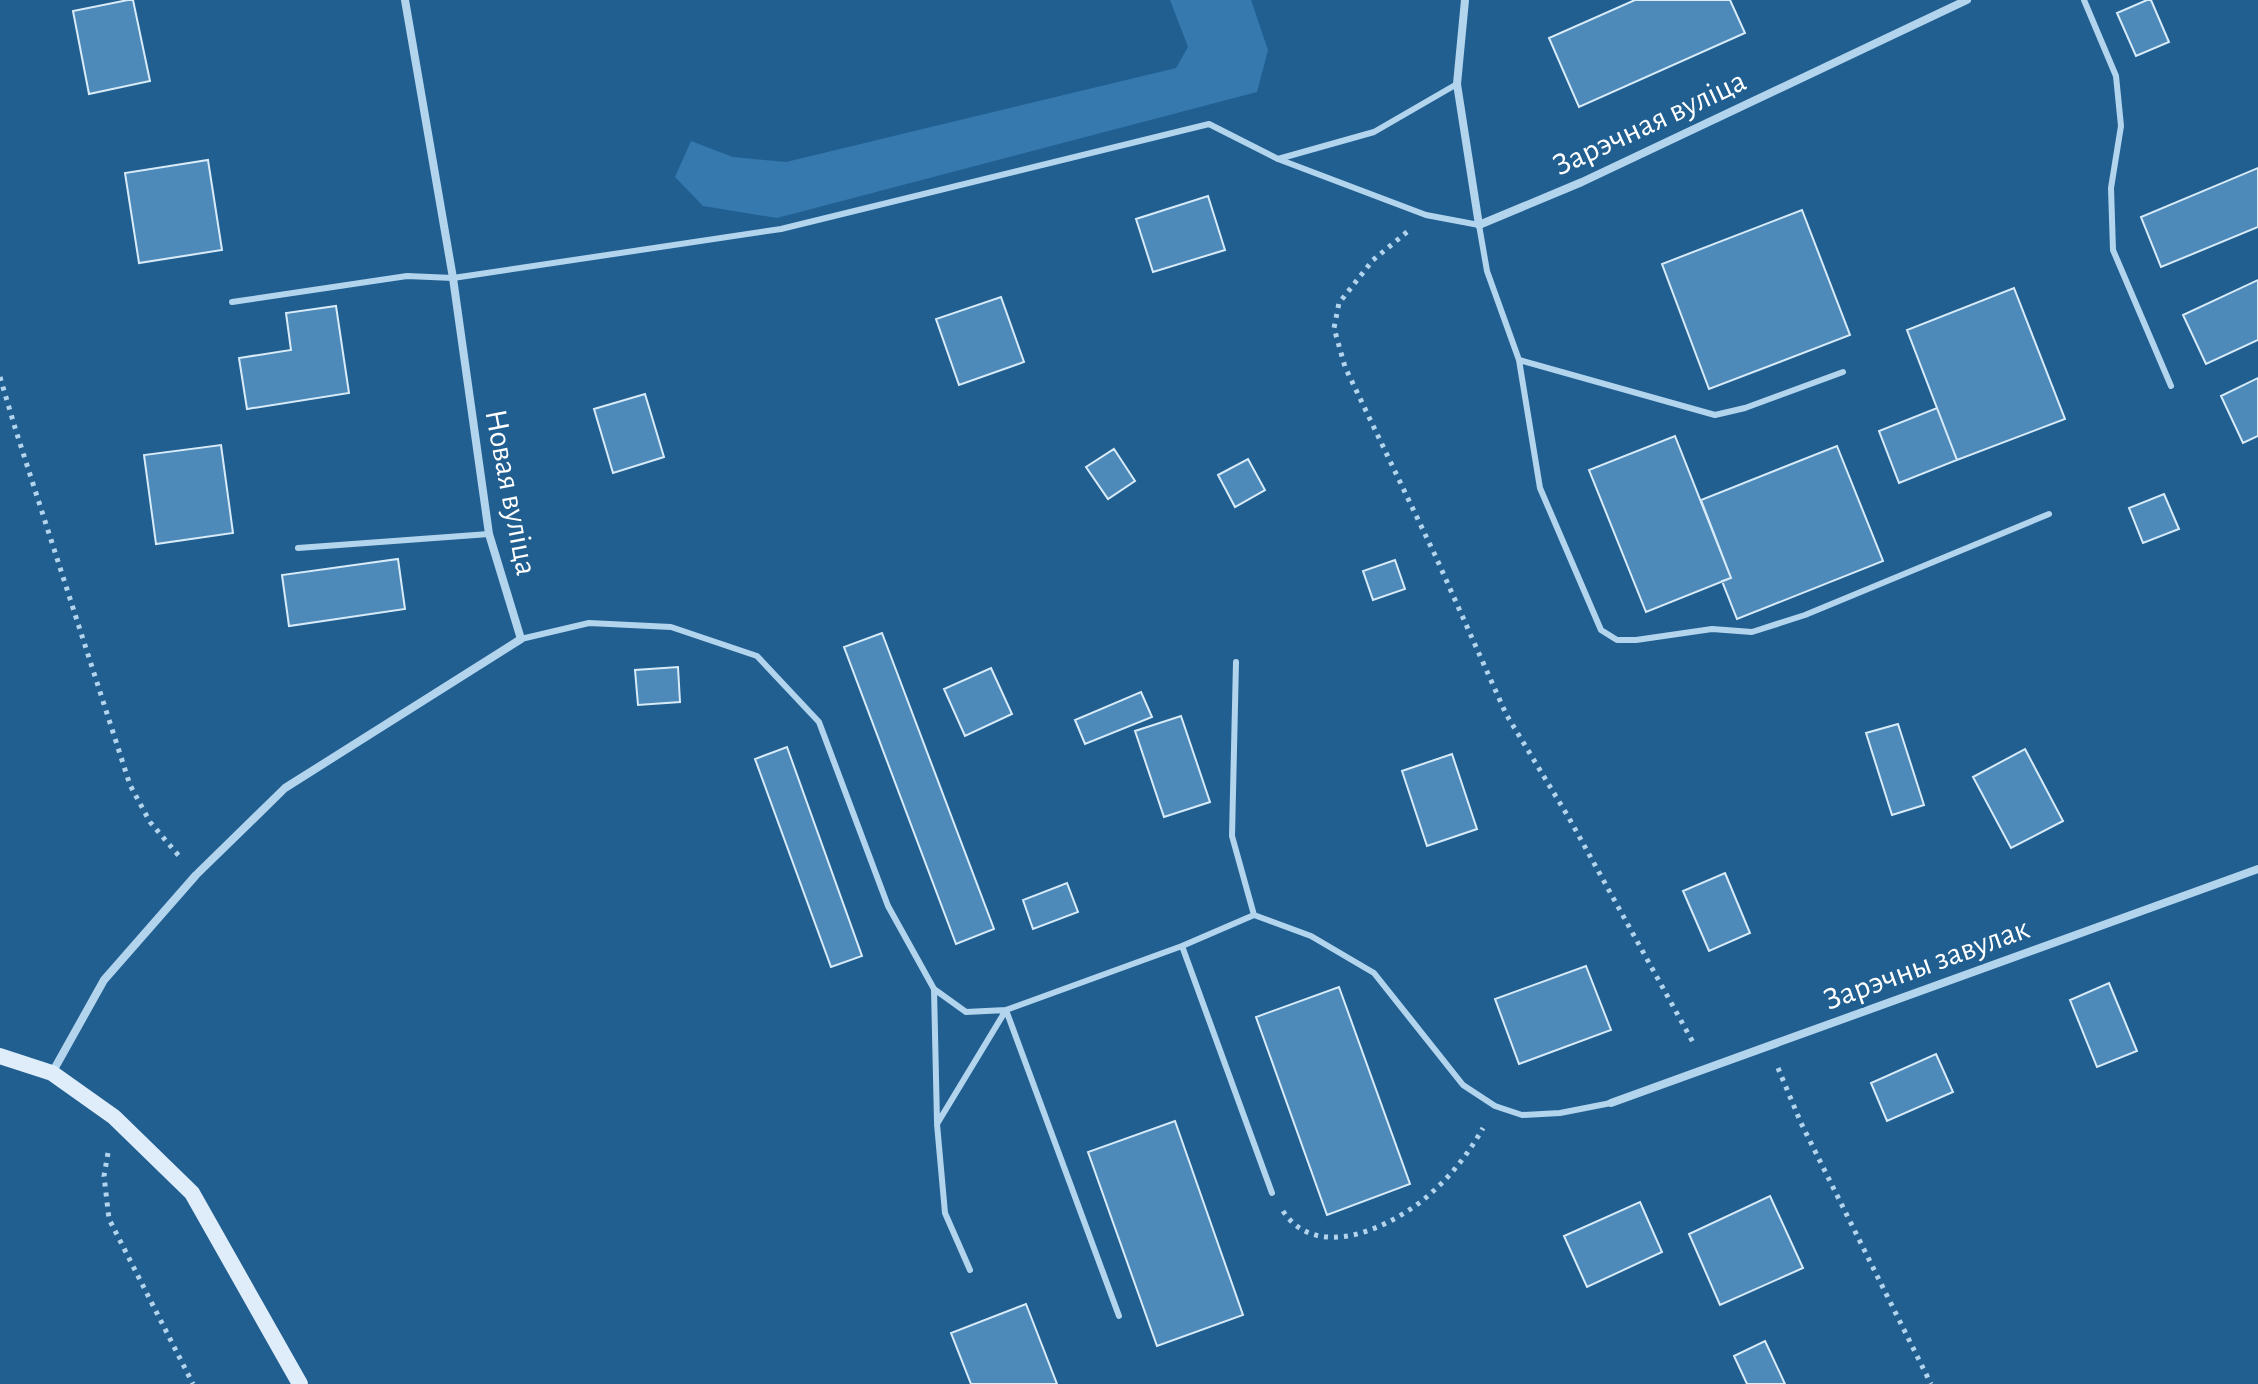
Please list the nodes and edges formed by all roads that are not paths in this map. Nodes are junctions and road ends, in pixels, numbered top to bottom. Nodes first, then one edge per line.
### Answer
1 (405, 0) edge
2 (1465, 0) edge
3 (1967, 0) edge
4 (2084, 0) edge
5 (1457, 84) junction
6 (1278, 159) junction
7 (1479, 225) junction
8 (453, 278) junction
9 (232, 302) dead end
10 (1519, 360) junction
11 (1843, 372) dead end
12 (2171, 386) dead end
13 (2049, 514) dead end
14 (489, 534) junction
15 (298, 548) dead end
16 (521, 639) junction
17 (1236, 662) dead end
18 (2258, 869) edge
19 (1254, 915) junction
20 (1182, 946) junction
21 (934, 989) junction
22 (1006, 1010) junction
23 (0, 1056) edge
24 (52, 1073) junction
25 (1611, 1103) joint
26 (937, 1124) junction
27 (1272, 1193) road end
28 (970, 1270) dead end
29 (1119, 1316) dead end
30 (300, 1384) edge

1 - 8 street, Новая вуліца
2 - 5 street
3 - 7 street, Зарэчная вуліца
4 - 12 lane
5 - 6 lane
5 - 7 street
6 - 7 lane
6 - 8 lane
7 - 10 lane
8 - 9 lane
8 - 14 street, Новая вуліца
10 - 11 lane
10 - 13 lane
14 - 15 lane
14 - 16 street, Новая вуліца
16 - 21 lane
16 - 24 street
17 - 19 lane
18 - 25 street, Зарэчны завулак
19 - 20 lane
19 - 25 lane
20 - 22 lane
20 - 27 lane
21 - 22 lane
21 - 26 lane
22 - 26 lane
22 - 29 lane
23 - 24 main road
24 - 30 main road
26 - 28 lane

